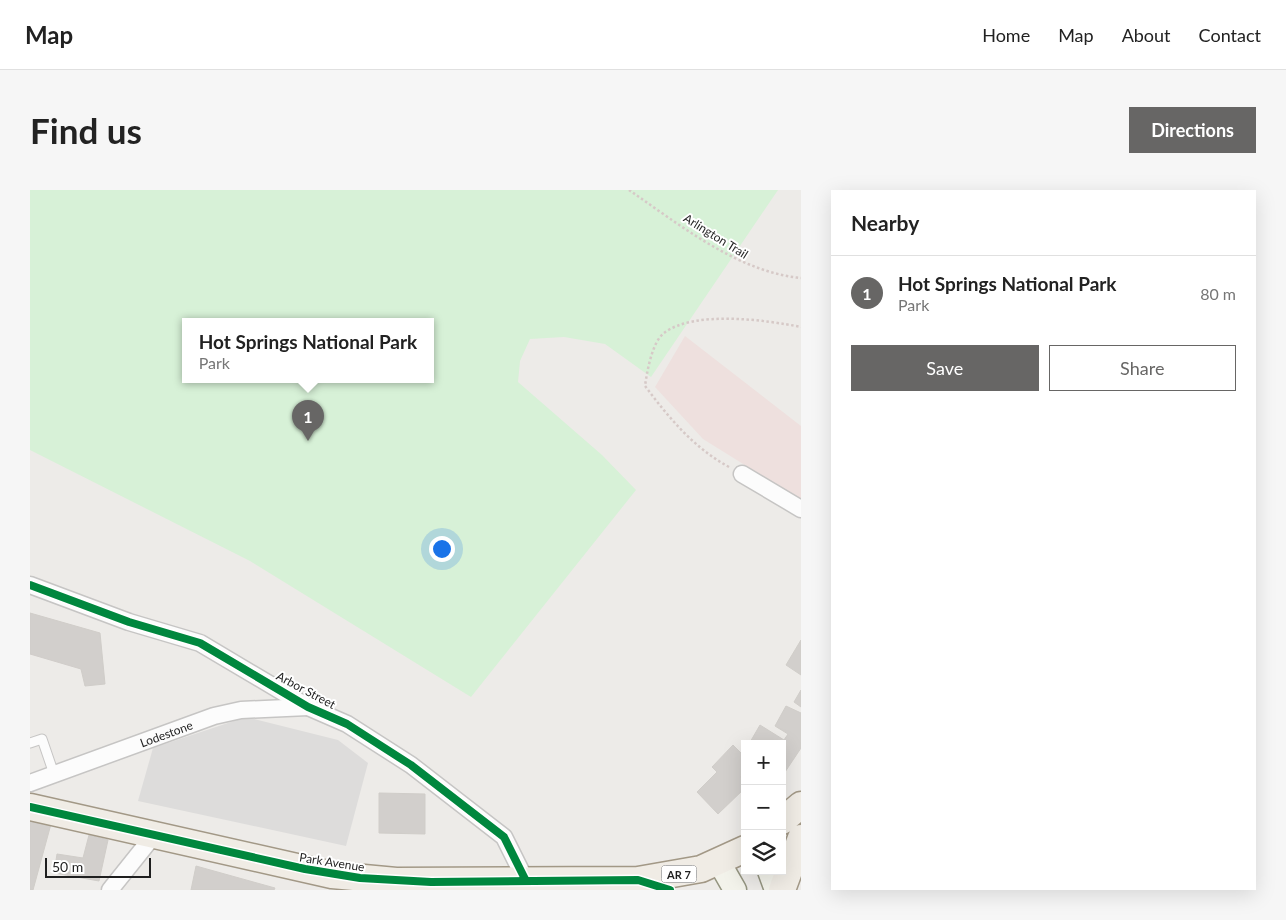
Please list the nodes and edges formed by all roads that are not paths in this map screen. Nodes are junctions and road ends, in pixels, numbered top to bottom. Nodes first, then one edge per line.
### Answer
1 (742, 474) road end
2 (801, 508) edge
3 (30, 585) edge
4 (308, 706) junction
5 (30, 743) edge
6 (54, 774) junction
7 (30, 783) edge
8 (30, 807) edge
9 (154, 835) junction
10 (801, 838) edge
11 (741, 851) edge
12 (719, 862) junction
13 (770, 875) edge
14 (638, 880) junction
15 (526, 881) junction
16 (430, 886) edge
17 (113, 889) edge
18 (670, 890) edge
19 (735, 890) edge
20 (776, 890) edge
21 (782, 890) edge

1 - 2 street
3 - 4 street, Arbor Street
4 - 6 street, Lodestone
4 - 15 street, Arbor Street
5 - 6 lane
6 - 7 street, Lodestone
8 - 9 main road, Park Avenue / AR 7
9 - 16 main road, Park Avenue / AR 7
9 - 17 street
10 - 21 main road
11 - 12 main road, AR 7
12 - 14 main road, Park Avenue / AR 7
12 - 19 street
13 - 20 street
14 - 15 main road, Park Avenue / AR 7
14 - 18 main road
15 - 16 main road, Park Avenue / AR 7

